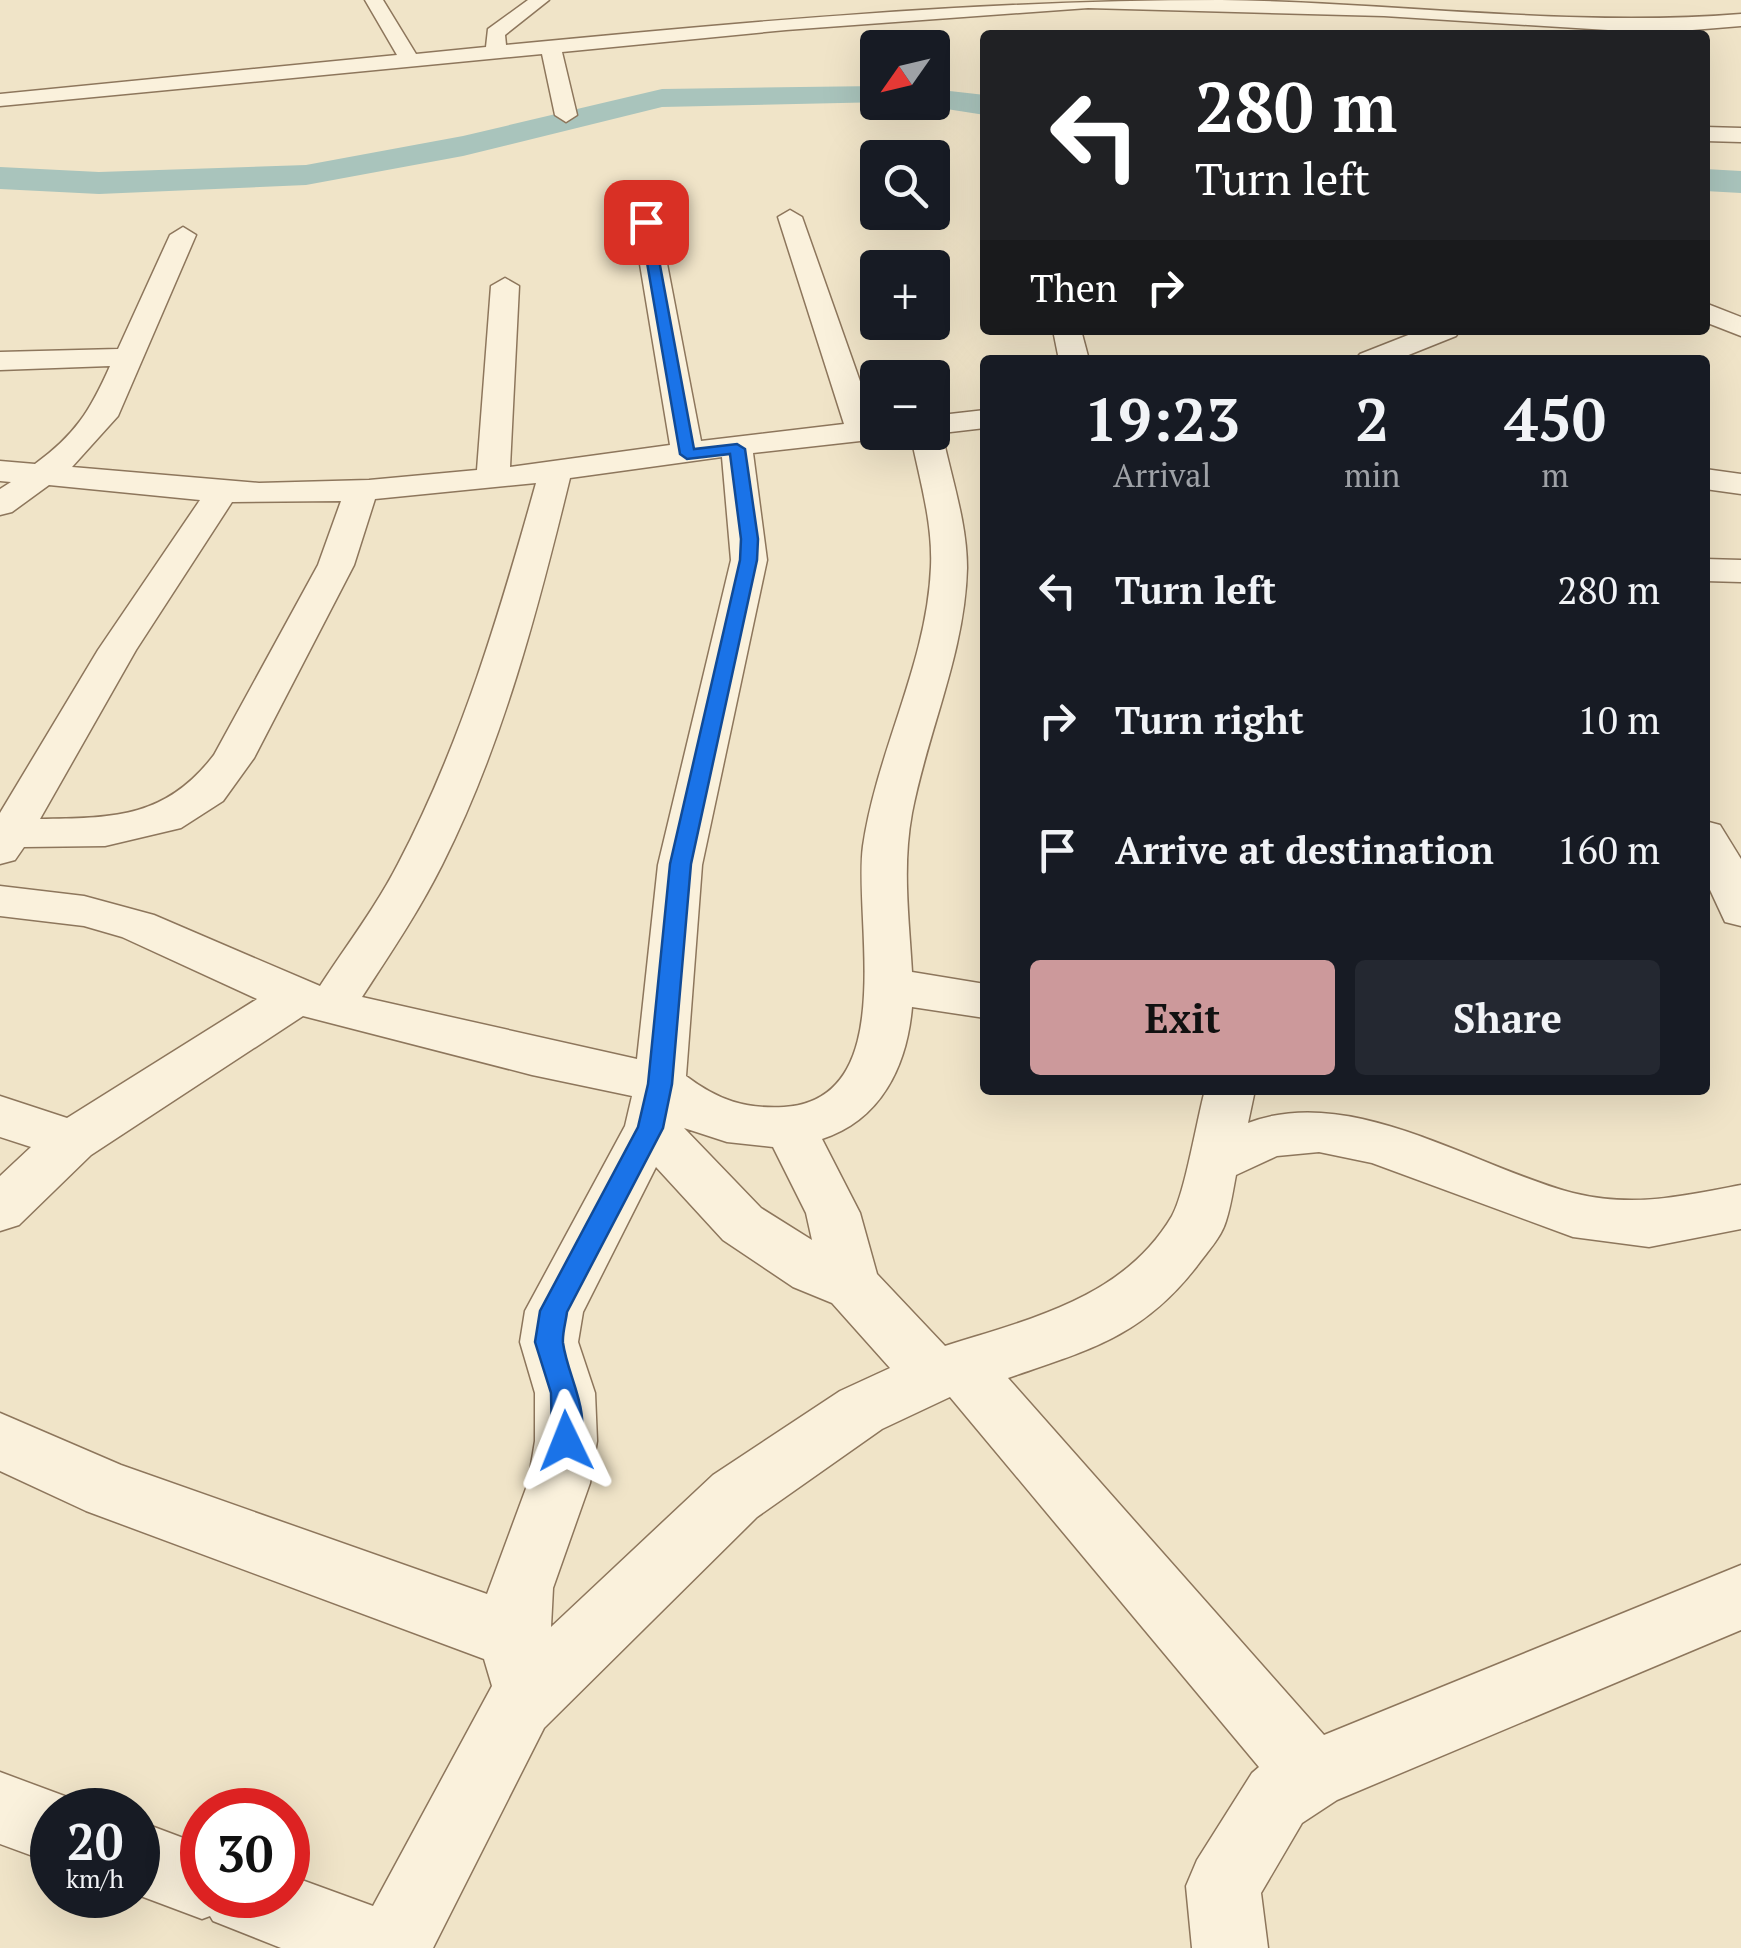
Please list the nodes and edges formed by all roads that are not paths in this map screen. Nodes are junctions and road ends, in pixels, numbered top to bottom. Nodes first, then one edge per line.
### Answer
1 (374, 0) edge
2 (540, 0) edge
3 (775, 0) edge
4 (1396, 0) edge
5 (1529, 0) edge
6 (1732, 0) edge
7 (1165, 1) edge
8 (1637, 6) dead end
9 (1312, 8) junction
10 (994, 9) junction
11 (1741, 12) edge
12 (1447, 13) junction
13 (605, 16) dead end
14 (1512, 16) junction
15 (1556, 20) junction
16 (1741, 20) edge
17 (786, 24) junction
18 (1044, 24) dead end
19 (1342, 26) dead end
20 (616, 41) junction
21 (550, 47) junction
22 (497, 52) junction
23 (410, 60) junction
24 (0, 100) edge
25 (566, 114) dead end
26 (1710, 134) edge
27 (1741, 136) edge
28 (790, 217) dead end
29 (646, 222) dead end
30 (184, 235) dead end
31 (505, 286) dead end
32 (1741, 299) edge
33 (1710, 308) edge
34 (1710, 312) edge
35 (1741, 328) edge
36 (1432, 335) edge
37 (1390, 350) edge
38 (131, 358) junction
39 (0, 361) edge
40 (860, 404) edge
41 (980, 420) edge
42 (950, 423) edge
43 (860, 432) edge
44 (737, 449) junction
45 (929, 450) edge
46 (687, 454) junction
47 (0, 471) edge
48 (45, 474) junction
49 (555, 474) junction
50 (493, 480) junction
51 (1710, 480) edge
52 (1741, 484) edge
53 (362, 490) junction
54 (221, 493) junction
55 (0, 505) edge
56 (1710, 570) edge
57 (1741, 571) edge
58 (5, 841) edge
59 (1710, 843) edge
60 (0, 900) edge
61 (1741, 911) edge
62 (889, 986) junction
63 (980, 1000) edge
64 (314, 1002) junction
65 (1229, 1095) edge
66 (655, 1106) junction
67 (0, 1116) edge
68 (789, 1127) junction
69 (72, 1141) junction
70 (1212, 1163) junction
71 (1741, 1206) edge
72 (0, 1208) edge
73 (852, 1286) junction
74 (948, 1371) junction
75 (0, 1440) edge
76 (1741, 1597) edge
77 (518, 1671) junction
78 (1312, 1775) junction
79 (0, 1808) edge
80 (30, 1819) edge
81 (304, 1918) edge
82 (388, 1948) edge
83 (1230, 1948) edge

1 - 23 street
2 - 22 street
3 - 17 street
4 - 12 street
5 - 14 street
6 - 11 street
7 - 9 street
7 - 10 street
8 - 15 street
9 - 12 street
9 - 19 street
10 - 17 street
10 - 18 street
12 - 14 street
13 - 20 street
14 - 15 street
15 - 16 street
17 - 20 street
20 - 21 street
21 - 22 street
21 - 25 street
22 - 23 street
23 - 24 street
26 - 27 street
28 - 40 street
29 - 46 street
30 - 38 street
31 - 50 street
32 - 33 street
34 - 35 street
36 - 37 street
38 - 39 street
38 - 48 street
41 - 42 street
43 - 44 street
44 - 46 street
44 - 66 street
45 - 62 street
46 - 49 street
47 - 48 street
48 - 54 street
48 - 55 street
49 - 50 street
49 - 64 street
50 - 53 street
51 - 52 street
53 - 54 street
53 - 58 street
54 - 58 street
56 - 57 street
59 - 61 street
60 - 64 street
62 - 63 street
62 - 68 street
64 - 66 street
64 - 69 street
65 - 70 street
66 - 68 street
66 - 73 street
66 - 77 street
67 - 69 street
68 - 73 street
69 - 72 street
70 - 71 street
70 - 74 street
73 - 74 street
74 - 77 street
74 - 78 street
75 - 77 street
76 - 78 street
77 - 82 street
78 - 83 street
79 - 80 street
81 - 82 street

